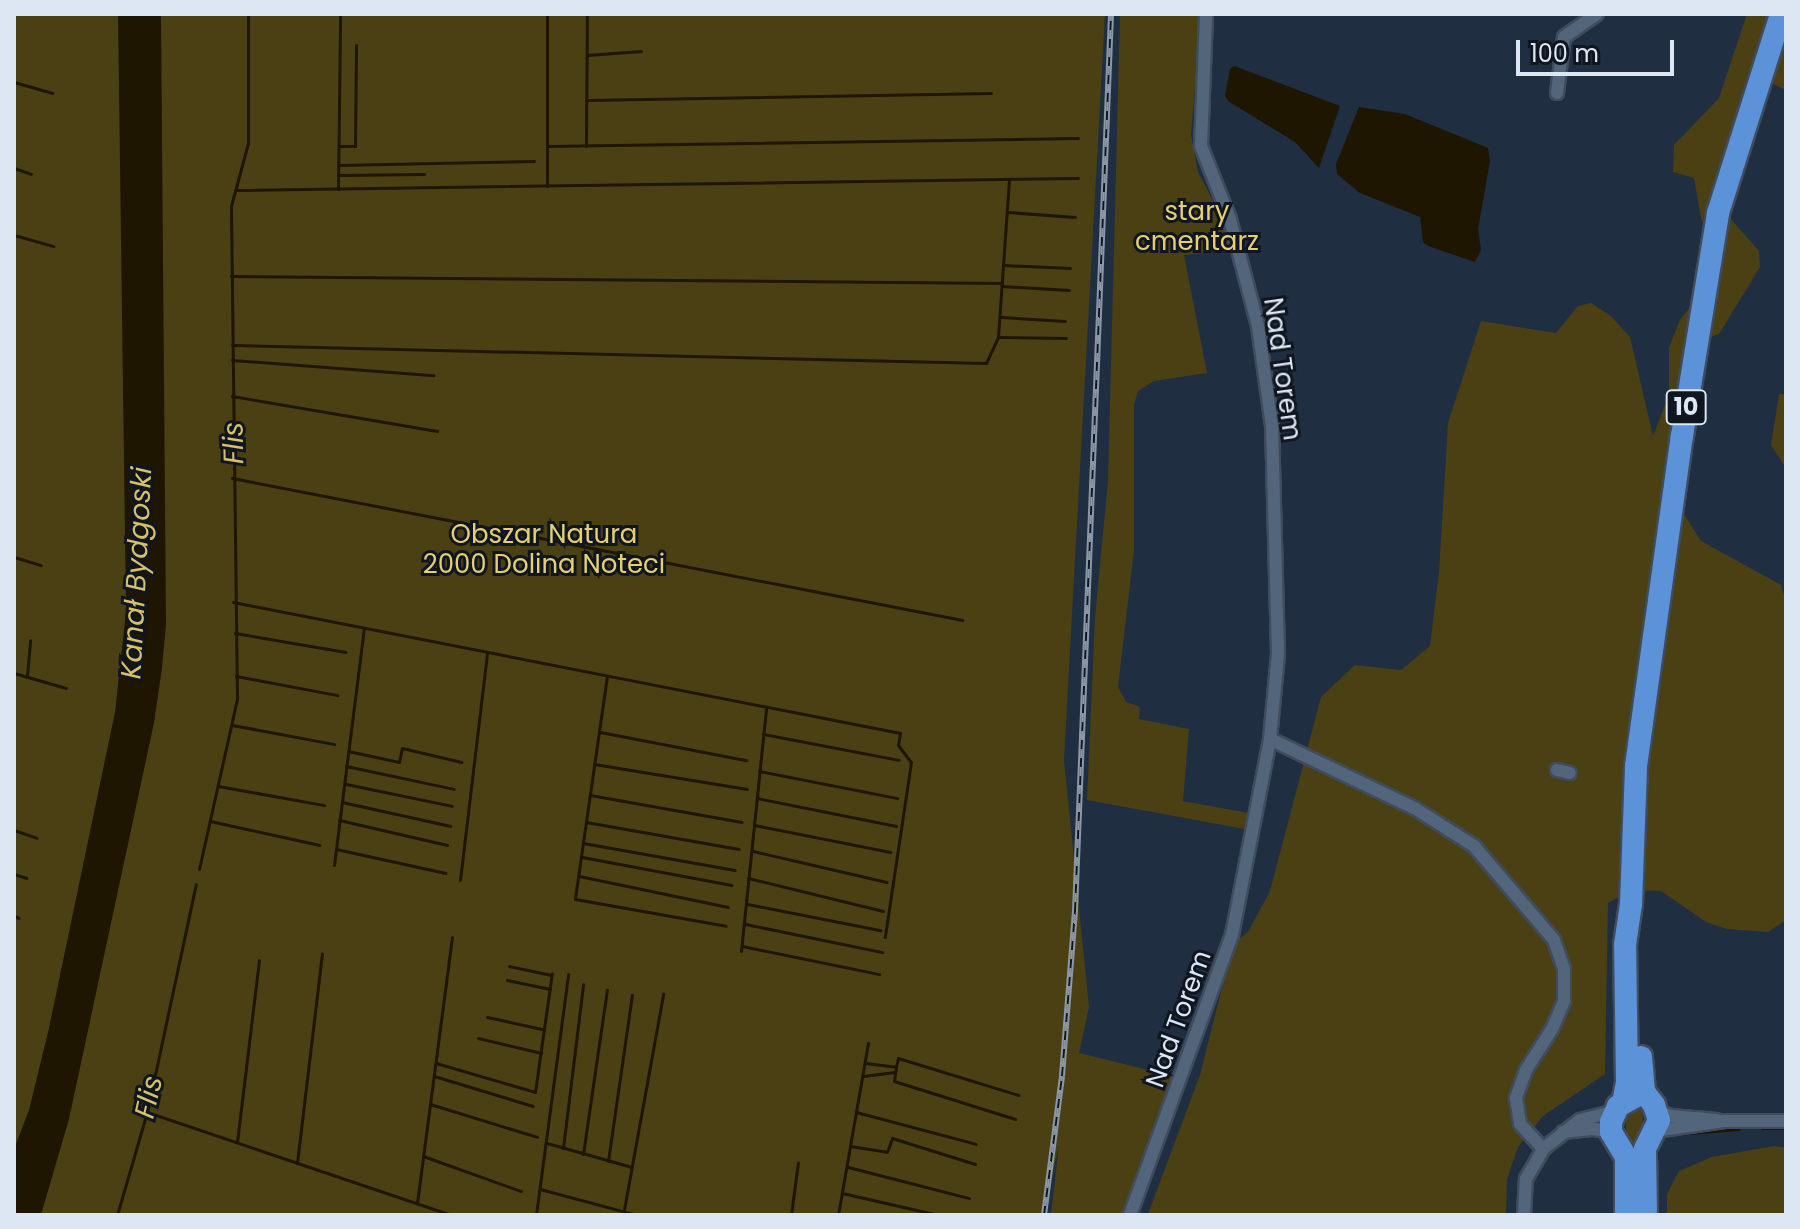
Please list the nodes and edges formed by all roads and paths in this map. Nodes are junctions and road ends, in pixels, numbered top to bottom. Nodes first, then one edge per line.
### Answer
1 (1206, 14) edge
2 (1597, 14) edge
3 (1781, 14) edge
4 (1557, 93) dead end
5 (1270, 739) junction
6 (1631, 904) junction
7 (1652, 1120) junction
8 (1724, 1121) junction
9 (1786, 1121) edge
10 (1618, 1123) junction
11 (1563, 1132) junction
12 (1543, 1149) junction
13 (1130, 1215) edge
14 (1524, 1215) edge
15 (1626, 1215) edge
16 (1646, 1215) edge

1 - 5 street, Nad Torem
2 - 4 street
3 - 6 highway, 10
5 - 12 street
5 - 13 street, Nad Torem
6 - 7 highway, 10
6 - 10 highway, 10
7 - 8 street
7 - 8 street
7 - 10 highway
7 - 10 highway
7 - 16 highway, 10
8 - 9 street
10 - 11 street
10 - 11 street
10 - 15 highway, 10
11 - 12 street
12 - 14 street

